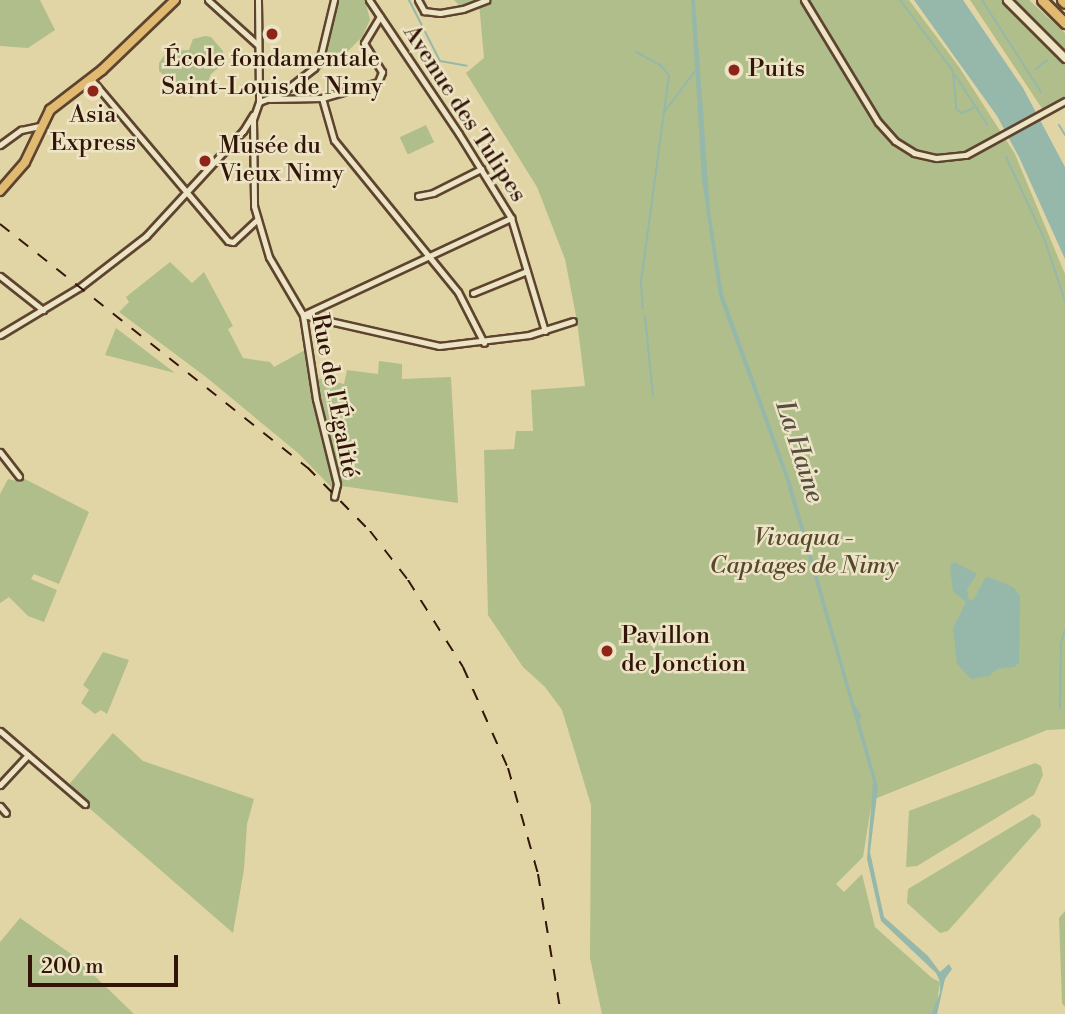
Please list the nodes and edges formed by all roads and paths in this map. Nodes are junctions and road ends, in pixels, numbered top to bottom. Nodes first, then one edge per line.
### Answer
1 (175, 0) edge
2 (208, 0) edge
3 (258, 0) edge
4 (334, 0) edge
5 (369, 0) edge
6 (418, 0) edge
7 (486, 0) edge
8 (804, 0) edge
9 (1007, 0) edge
10 (1042, 0) edge
11 (380, 16) junction
12 (1065, 23) edge
13 (258, 45) junction
14 (1065, 58) edge
15 (91, 79) junction
16 (322, 98) junction
17 (269, 100) junction
18 (1065, 101) edge
19 (258, 102) junction
20 (40, 126) junction
21 (0, 145) edge
22 (481, 169) junction
23 (0, 191) edge
24 (187, 192) junction
25 (418, 196) dead end
26 (511, 218) junction
27 (257, 220) junction
28 (430, 254) junction
29 (527, 271) junction
30 (0, 276) edge
31 (472, 293) dead end
32 (43, 310) junction
33 (303, 315) junction
34 (573, 321) dead end
35 (545, 331) junction
36 (0, 335) edge
37 (484, 343) junction
38 (0, 452) edge
39 (19, 475) dead end
40 (334, 497) dead end
41 (0, 731) edge
42 (28, 755) junction
43 (0, 785) edge
44 (85, 804) dead end
45 (0, 806) edge
46 (6, 813) dead end

1 - 15 main road
2 - 13 street
3 - 13 street, Rue de l'Égalité
4 - 17 street
5 - 11 street, Avenue des Tulipes
6 - 7 street
8 - 18 street
9 - 14 main road
10 - 12 highway
11 - 16 street
11 - 22 street, Avenue des Tulipes
13 - 19 street, Rue de l'Égalité
15 - 20 main road
15 - 24 street
16 - 17 street
16 - 28 street
17 - 19 street
19 - 24 street
19 - 27 street, Rue de l'Égalité
20 - 21 street
20 - 23 main road
22 - 25 street
22 - 26 street, Avenue des Tulipes
24 - 27 street
24 - 32 street
26 - 28 street
26 - 29 street, Avenue des Tulipes
27 - 33 street, Rue de l'Égalité
28 - 33 street
28 - 37 street
29 - 31 street
29 - 35 street, Avenue des Tulipes
30 - 32 street
32 - 36 street
33 - 37 street
33 - 40 street, Rue de l'Égalité
34 - 35 street
35 - 37 street
38 - 39 street
41 - 42 street
42 - 43 street
42 - 44 street
45 - 46 street

